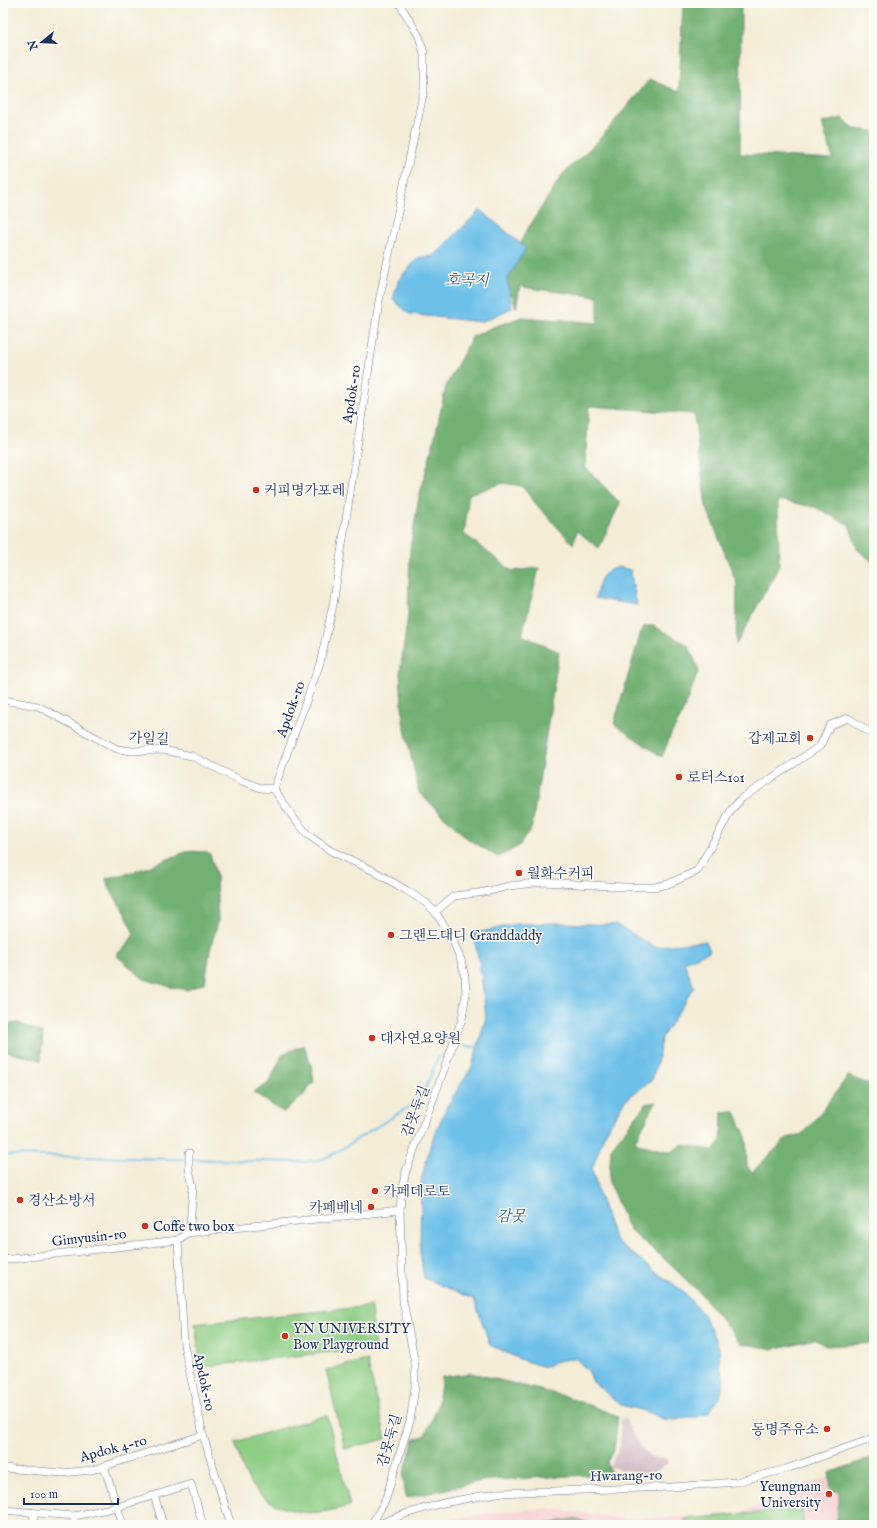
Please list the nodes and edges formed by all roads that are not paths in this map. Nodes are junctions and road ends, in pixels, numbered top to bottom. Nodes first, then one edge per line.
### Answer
1 (399, 3) edge
2 (3, 700) edge
3 (874, 735) edge
4 (274, 789) junction
5 (435, 912) junction
6 (189, 1153) dead end
7 (400, 1210) junction
8 (187, 1233) junction
9 (178, 1240) junction
10 (3, 1260) edge
11 (203, 1435) junction
12 (874, 1438) edge
13 (104, 1466) junction
14 (3, 1468) edge
15 (154, 1495) junction
16 (117, 1507) junction
17 (3, 1510) edge
18 (34, 1513) junction
19 (74, 1516) junction
20 (33, 1525) edge
21 (74, 1525) edge
22 (123, 1525) edge
23 (164, 1525) edge
24 (203, 1525) edge
25 (231, 1525) edge
26 (371, 1525) edge
27 (376, 1525) edge

1 - 4 street, Apdok-ro
2 - 4 street, 가일길
3 - 5 street
4 - 5 street, 감못둑길
5 - 7 street, 감못둑길
6 - 8 street
7 - 8 street
7 - 26 street, 감못둑길
8 - 9 street
9 - 10 street, Gimyusin-ro
9 - 11 street, Apdok-ro
11 - 13 street, Apdok 4-ro
11 - 25 street, Apdok-ro
12 - 27 street, Hwarang-ro
13 - 14 street, Apdok 4-ro
13 - 16 street
15 - 16 street
15 - 23 street
15 - 24 street
16 - 19 street
16 - 22 street
17 - 18 street
18 - 19 street
18 - 20 street
19 - 21 street

